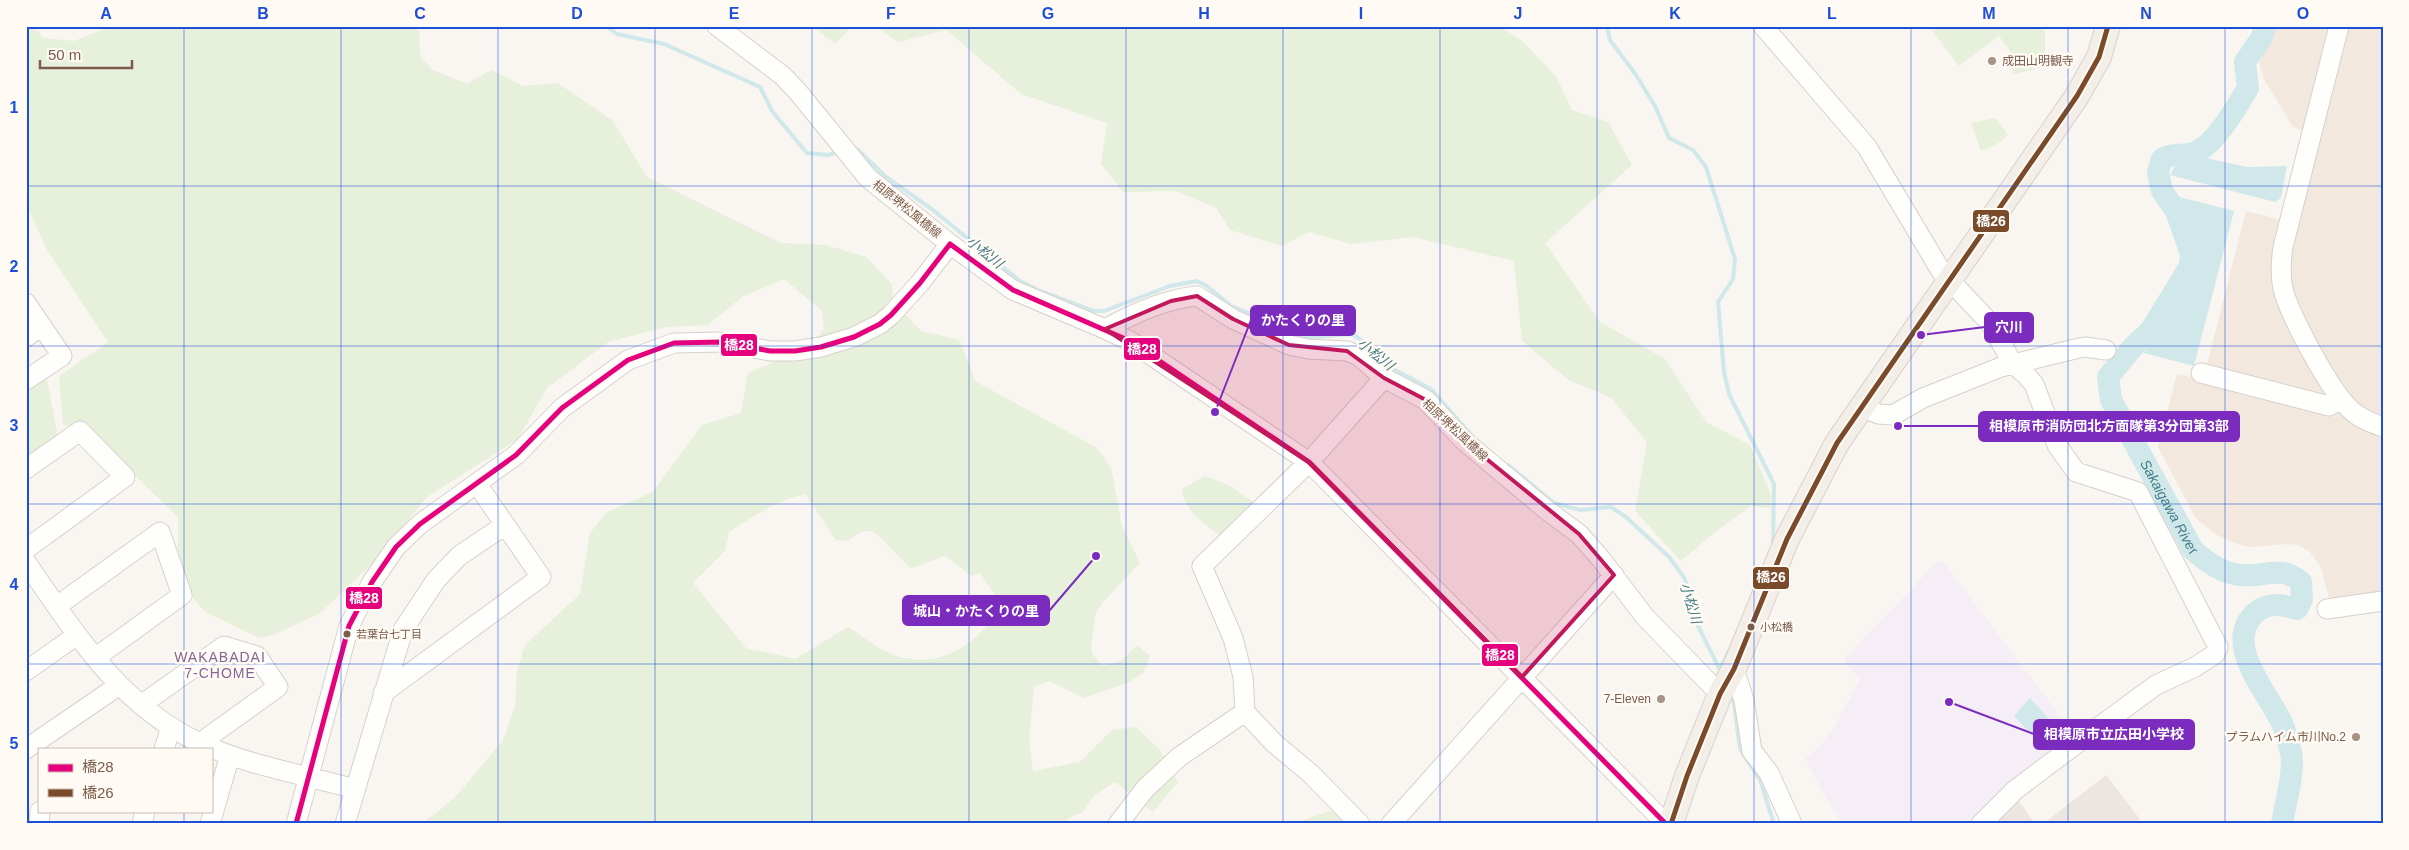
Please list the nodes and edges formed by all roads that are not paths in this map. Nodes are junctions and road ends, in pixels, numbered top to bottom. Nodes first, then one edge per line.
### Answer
1 (716, 26) edge
2 (1762, 26) edge
3 (2108, 26) edge
4 (2339, 26) edge
5 (950, 244) junction
6 (1948, 280) junction
7 (26, 302) edge
8 (42, 326) junction
9 (1105, 329) junction
10 (26, 337) edge
11 (2106, 350) dead end
12 (2013, 364) junction
13 (2201, 374) dead end
14 (1384, 378) junction
15 (26, 380) edge
16 (2341, 400) junction
17 (1861, 406) junction
18 (2383, 427) edge
19 (1309, 462) junction
20 (26, 469) edge
21 (477, 484) junction
22 (505, 526) junction
23 (26, 549) edge
24 (26, 562) edge
25 (1614, 575) junction
26 (34, 588) edge
27 (2383, 601) edge
28 (57, 606) junction
29 (2328, 609) dead end
30 (77, 635) junction
31 (95, 658) junction
32 (26, 671) edge
33 (1522, 677) junction
34 (1727, 681) junction
35 (118, 686) junction
36 (383, 693) junction
37 (141, 705) junction
38 (1245, 712) junction
39 (171, 727) junction
40 (200, 743) junction
41 (36, 746) edge
42 (164, 748) edge
43 (230, 755) junction
44 (309, 776) junction
45 (355, 789) junction
46 (210, 824) edge
47 (296, 824) edge
48 (345, 824) edge
49 (1118, 824) edge
50 (1360, 824) edge
51 (1391, 824) edge
52 (1666, 824) edge
53 (1671, 824) edge
54 (1792, 824) edge
55 (1981, 824) edge

1 - 5 street, 相原堺松風橋線
2 - 6 street
3 - 6 main road
4 - 16 street
5 - 9 street, 相原堺松風橋線
5 - 21 street
6 - 12 street
6 - 17 main road
7 - 8 street
8 - 10 street
8 - 15 street
9 - 14 street, 相原堺松風橋線
9 - 19 street
11 - 12 street
12 - 17 street
12 - 55 street
13 - 16 street
14 - 19 street
14 - 25 street, 相原堺松風橋線
16 - 18 street
17 - 34 main road
19 - 33 street
19 - 38 street
20 - 23 street
21 - 22 street
21 - 44 street
22 - 36 street
22 - 36 street
24 - 26 street
25 - 33 street
25 - 34 street, 相原堺松風橋線
26 - 28 street
27 - 29 street
28 - 30 street
28 - 31 street
30 - 31 street
30 - 32 street
31 - 35 street
33 - 51 street
33 - 52 street
34 - 53 main road
34 - 54 street, 相原堺松風橋線
35 - 37 street
35 - 41 street
36 - 45 street
37 - 39 street
37 - 40 street
38 - 49 street
38 - 50 street
39 - 40 street
39 - 42 street
40 - 43 street
43 - 44 street
43 - 46 street
44 - 45 street
44 - 47 street
45 - 48 street

